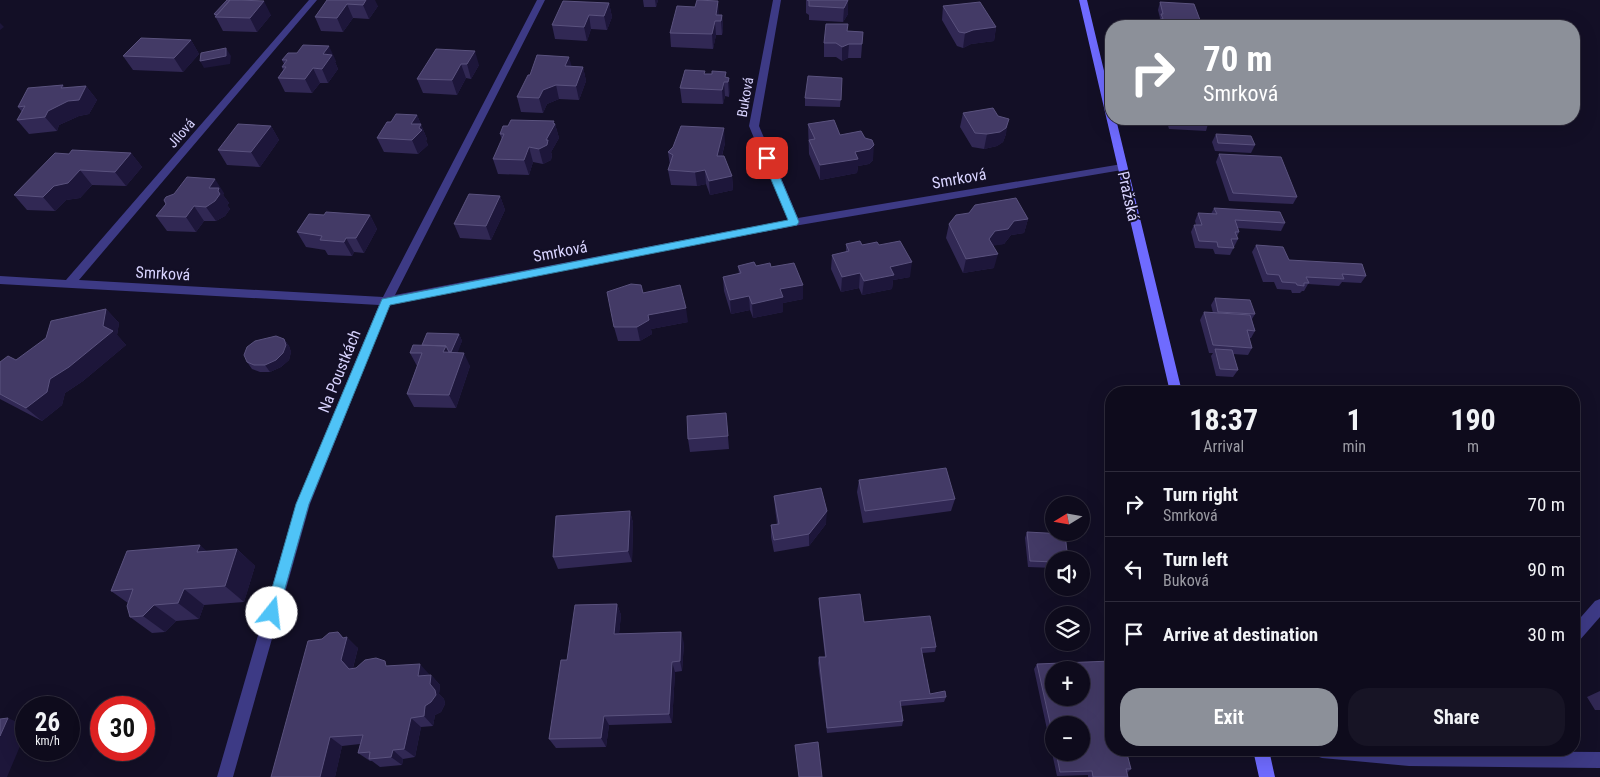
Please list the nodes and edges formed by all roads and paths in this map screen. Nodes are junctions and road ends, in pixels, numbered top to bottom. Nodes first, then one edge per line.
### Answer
1 (313, 0) edge
2 (541, 0) edge
3 (777, 0) edge
4 (1083, 0) edge
5 (1105, 95) edge
6 (1112, 125) edge
7 (1122, 168) junction
8 (794, 222) junction
9 (0, 280) edge
10 (69, 284) junction
11 (386, 302) junction
12 (1175, 386) edge
13 (1600, 606) edge
14 (1580, 629) edge
15 (1263, 756) edge
16 (1387, 756) edge
17 (1413, 756) edge
18 (1409, 758) junction
19 (1600, 760) edge
20 (225, 777) edge
21 (1267, 777) edge

1 - 10 street, Jílová
2 - 11 street, Na Poustkách
3 - 8 street, Buková
4 - 5 main road, Pražská
6 - 7 main road, Pražská
7 - 8 street, Smrková
7 - 12 main road, Pražská
8 - 11 street, Smrková
9 - 10 street, Smrková
10 - 11 street, Smrková
11 - 20 street, Na Poustkách
13 - 14 street
15 - 21 main road
16 - 18 street
17 - 18 street
18 - 19 street

